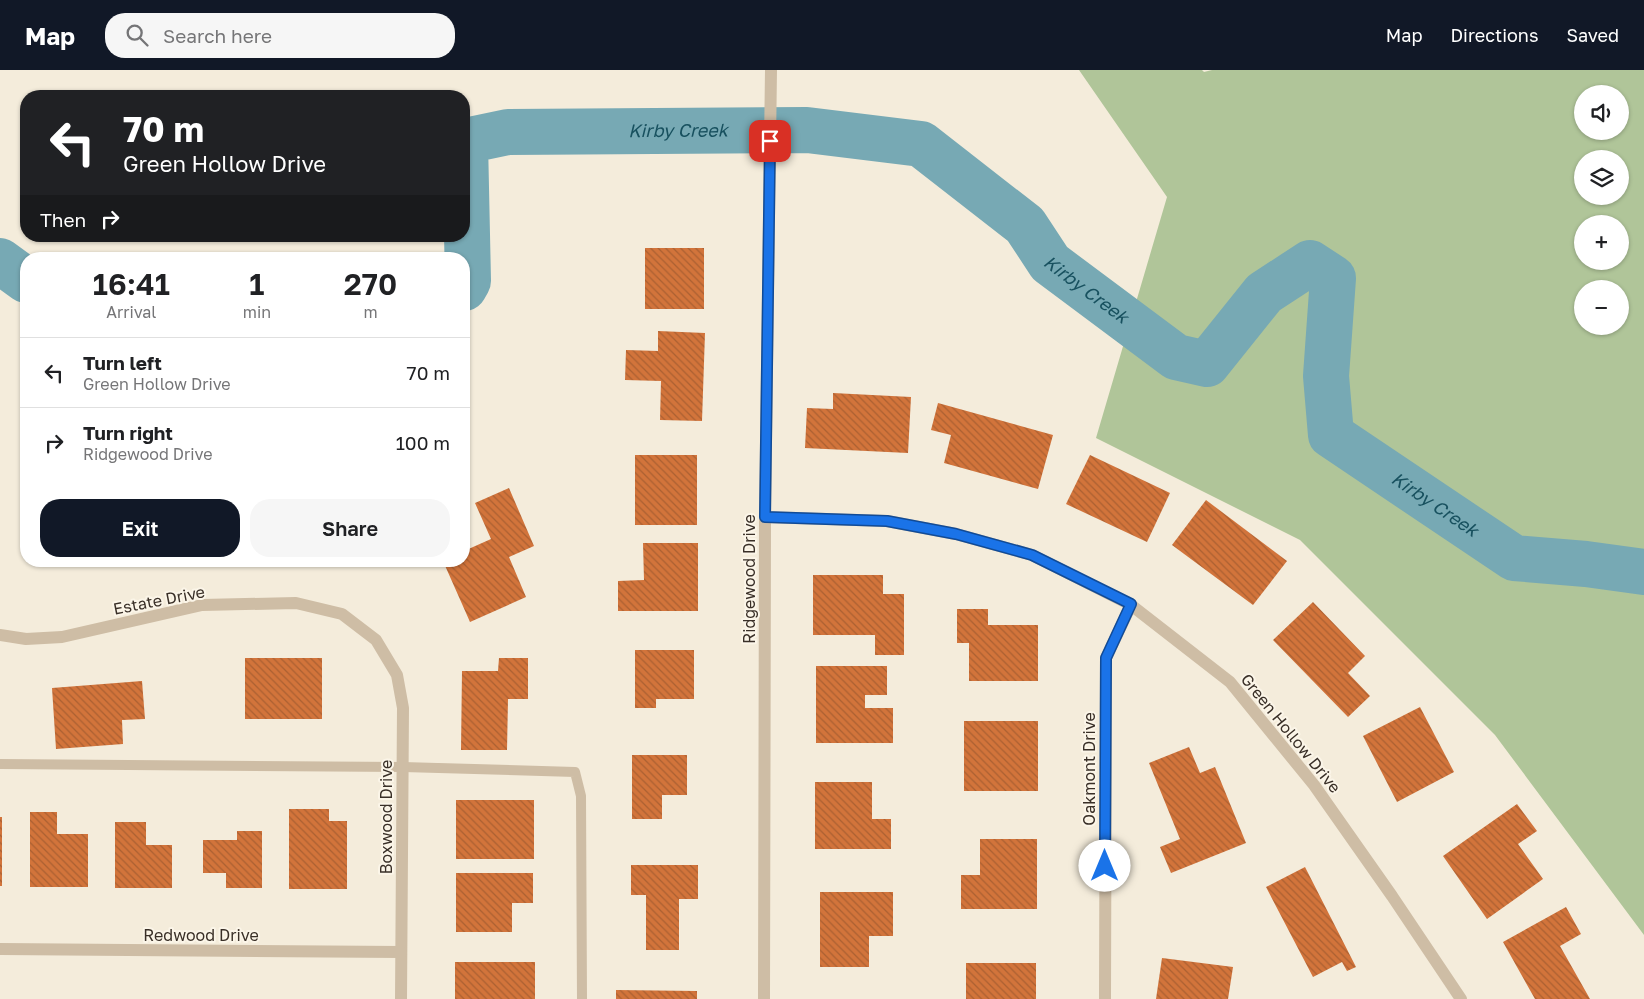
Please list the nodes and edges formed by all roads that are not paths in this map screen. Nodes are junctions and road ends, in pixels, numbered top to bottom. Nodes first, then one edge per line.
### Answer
1 (771, 70) edge
2 (765, 517) junction
3 (1131, 604) junction
4 (0, 635) edge
5 (376, 640) joint
6 (0, 764) edge
7 (403, 767) junction
8 (0, 949) edge
9 (401, 952) junction
10 (401, 999) edge
11 (582, 999) edge
12 (764, 999) edge
13 (1105, 999) edge
14 (1461, 999) edge

1 - 2 street, Ridgewood Drive
2 - 3 street, Green Hollow Drive
2 - 12 street, Ridgewood Drive
3 - 13 street, Oakmont Drive
3 - 14 street, Green Hollow Drive
4 - 5 street, Estate Drive
5 - 7 street, Boxwood Drive
6 - 7 lane
7 - 9 street, Boxwood Drive
7 - 11 lane
8 - 9 street, Redwood Drive
9 - 10 street, Boxwood Drive

